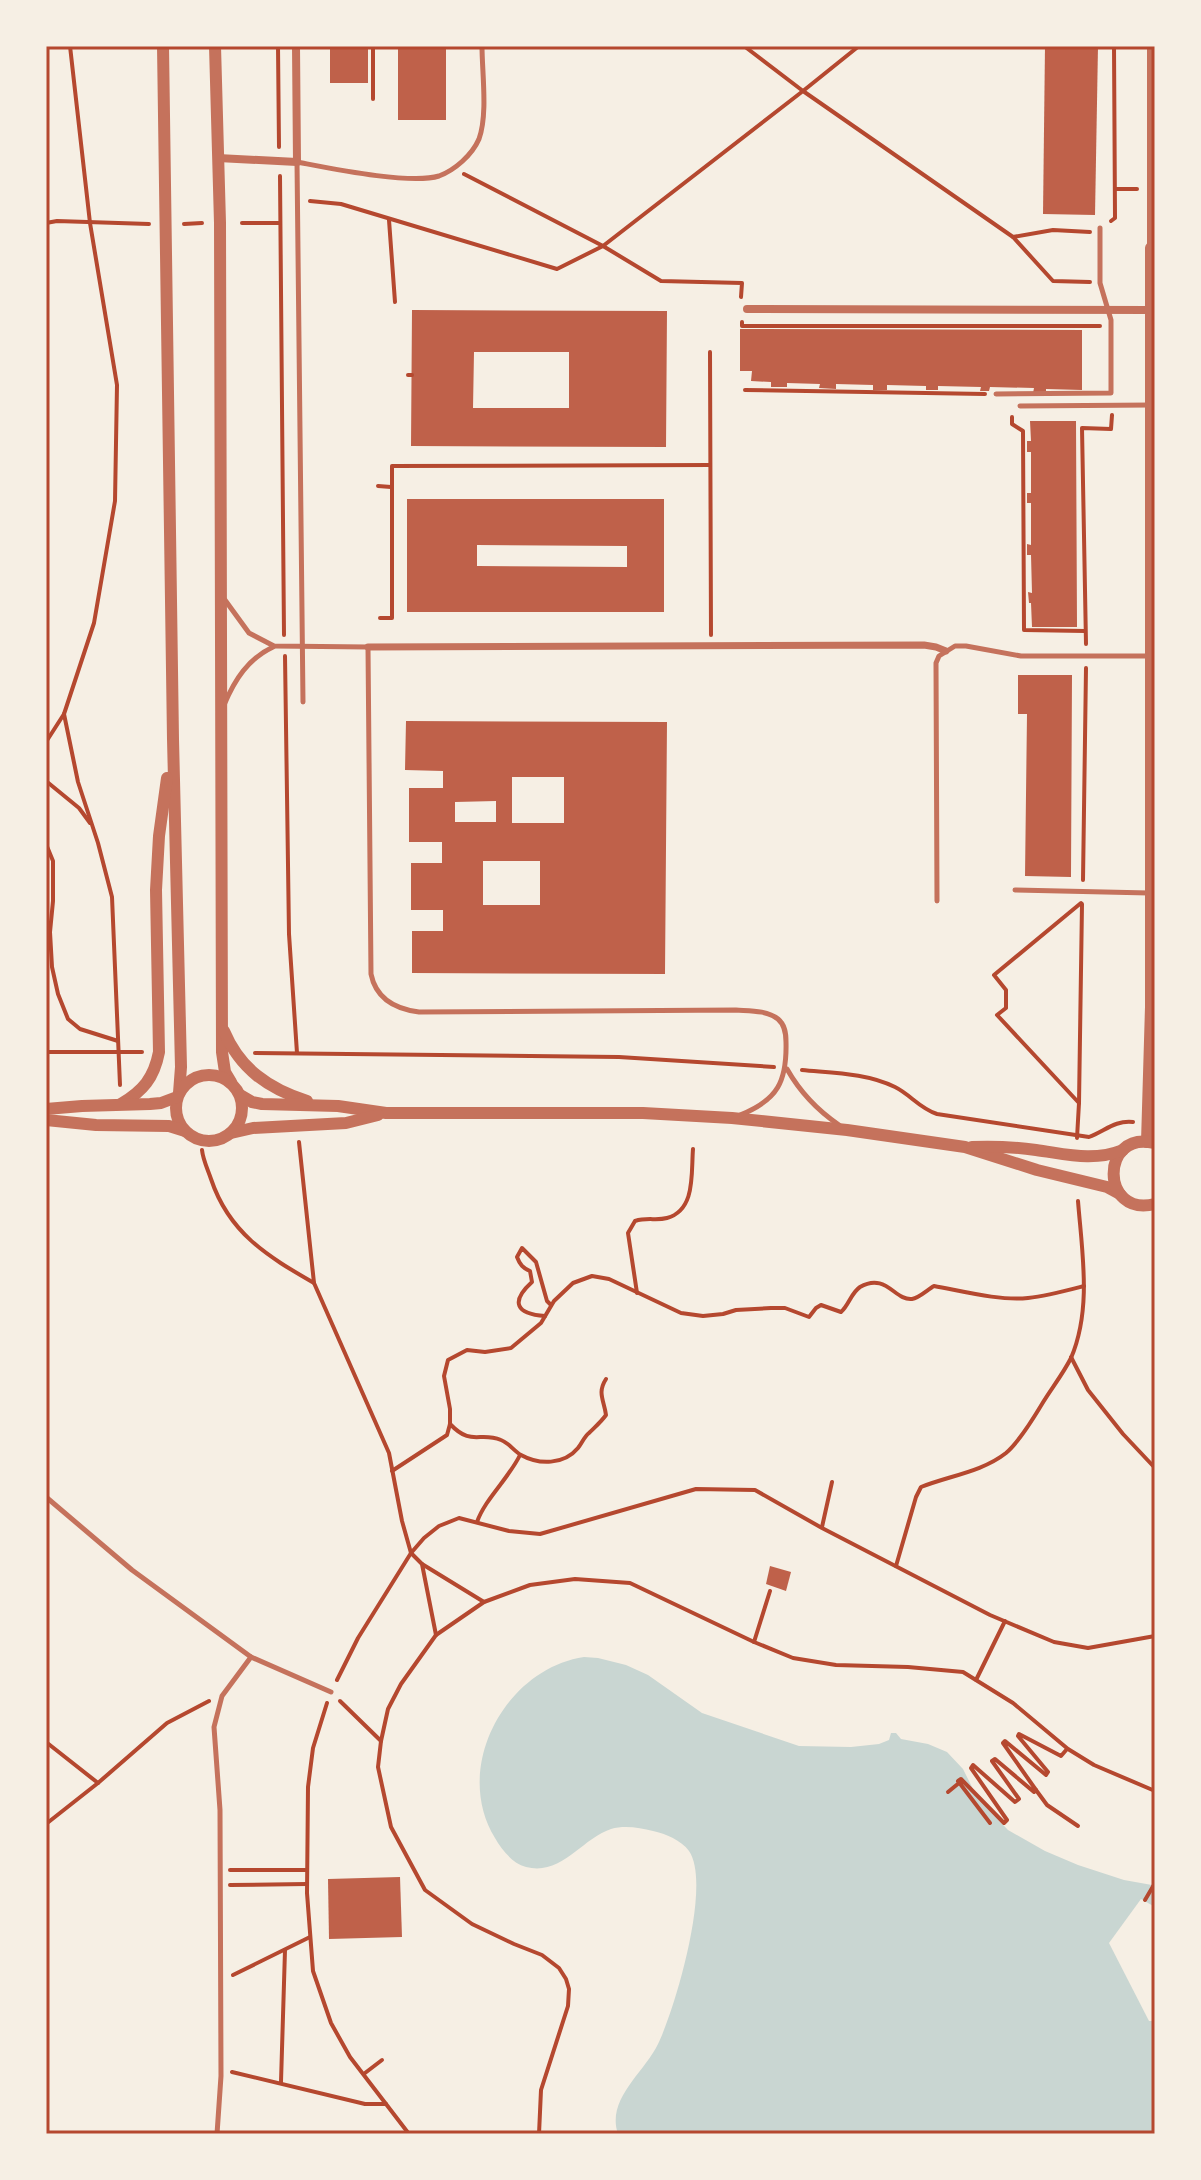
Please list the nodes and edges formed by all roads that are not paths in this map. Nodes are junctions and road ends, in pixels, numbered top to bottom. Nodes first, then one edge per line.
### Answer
1 (163, 46) edge
2 (215, 46) edge
3 (296, 46) edge
4 (482, 46) edge
5 (1151, 46) edge
6 (218, 158) junction
7 (297, 162) junction
8 (1100, 228) road end
9 (1153, 248) edge
10 (747, 309) dead end
11 (1152, 310) junction
12 (1108, 311) junction
13 (996, 394) road end
14 (1152, 405) junction
15 (1020, 406) dead end
16 (222, 592) junction
17 (274, 646) junction
18 (302, 646) junction
19 (368, 647) junction
20 (946, 651) junction
21 (1151, 656) junction
22 (303, 702) dead end
23 (223, 709) junction
24 (173, 739) junction
25 (1015, 890) dead end
26 (1150, 893) junction
27 (937, 901) dead end
28 (1153, 913) edge
29 (1153, 1007) edge
30 (222, 1025) junction
31 (786, 1068) junction
32 (231, 1082) junction
33 (178, 1095) junction
34 (240, 1095) junction
35 (121, 1098) junction
36 (322, 1106) junction
37 (46, 1109) edge
38 (386, 1113) junction
39 (732, 1118) junction
40 (46, 1120) edge
41 (847, 1130) junction
42 (186, 1132) junction
43 (231, 1133) junction
44 (1151, 1143) edge
45 (965, 1147) junction
46 (1123, 1150) junction
47 (1120, 1194) junction
48 (1155, 1204) edge
49 (46, 1497) edge
50 (251, 1657) junction
51 (331, 1692) road end
52 (217, 2134) edge

1 - 24 street
2 - 6 street
3 - 7 street
4 - 7 lane
5 - 9 street
6 - 7 street
6 - 16 street
7 - 18 lane
8 - 12 lane
9 - 11 street
10 - 12 street
11 - 12 street
11 - 14 street
12 - 13 lane
14 - 15 lane
14 - 21 street
16 - 17 lane
16 - 23 street
17 - 18 lane
17 - 23 lane
18 - 19 lane
18 - 22 lane
19 - 20 street
19 - 31 lane
20 - 21 lane
20 - 27 lane
21 - 26 street
23 - 30 street
24 - 33 street
24 - 35 street
25 - 26 lane
26 - 28 street
28 - 29 street
29 - 44 street
30 - 32 street
30 - 36 street
31 - 39 lane
31 - 41 lane
32 - 33 street
32 - 34 street
33 - 35 street
33 - 42 street
34 - 36 street
34 - 43 street
35 - 37 street
36 - 38 street
38 - 39 street
38 - 43 street
39 - 41 street
40 - 42 street
41 - 45 street
42 - 43 street
44 - 46 street
45 - 46 street
45 - 47 street
46 - 47 street
47 - 48 street
49 - 50 lane
50 - 51 lane
50 - 52 lane

